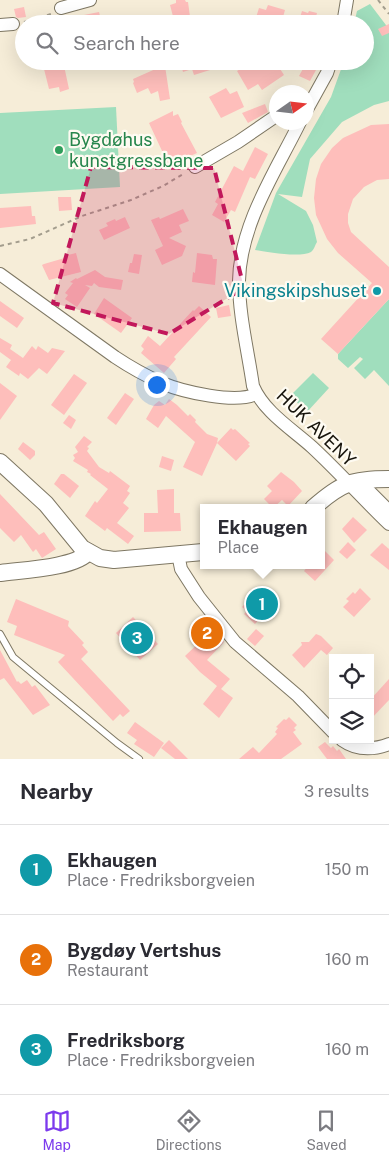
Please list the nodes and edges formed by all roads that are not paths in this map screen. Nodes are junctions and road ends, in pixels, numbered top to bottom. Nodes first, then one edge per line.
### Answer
1 (90, 0) edge
2 (346, 0) edge
3 (61, 8) road end
4 (344, 15) edge
5 (328, 70) edge
6 (314, 97) edge
7 (269, 121) edge
8 (296, 130) edge
9 (195, 167) road end
10 (0, 274) edge
11 (256, 394) junction
12 (0, 462) edge
13 (389, 479) edge
14 (353, 482) junction
15 (318, 504) edge
16 (389, 511) edge
17 (389, 524) edge
18 (88, 552) junction
19 (200, 552) edge
20 (178, 554) junction
21 (0, 573) edge
22 (0, 634) edge
23 (329, 728) edge
24 (351, 744) edge
25 (389, 744) edge
26 (139, 759) edge

1 - 3 street
2 - 4 street
5 - 6 street
7 - 9 street
8 - 11 street
10 - 11 street, HUK AVENY
11 - 14 street, HUK AVENY
12 - 18 street
13 - 14 street
14 - 15 street
14 - 16 street, HUK AVENY
14 - 17 street, HUK AVENY
18 - 20 street
18 - 21 street
19 - 20 street
20 - 23 street
22 - 26 lane
24 - 25 street

